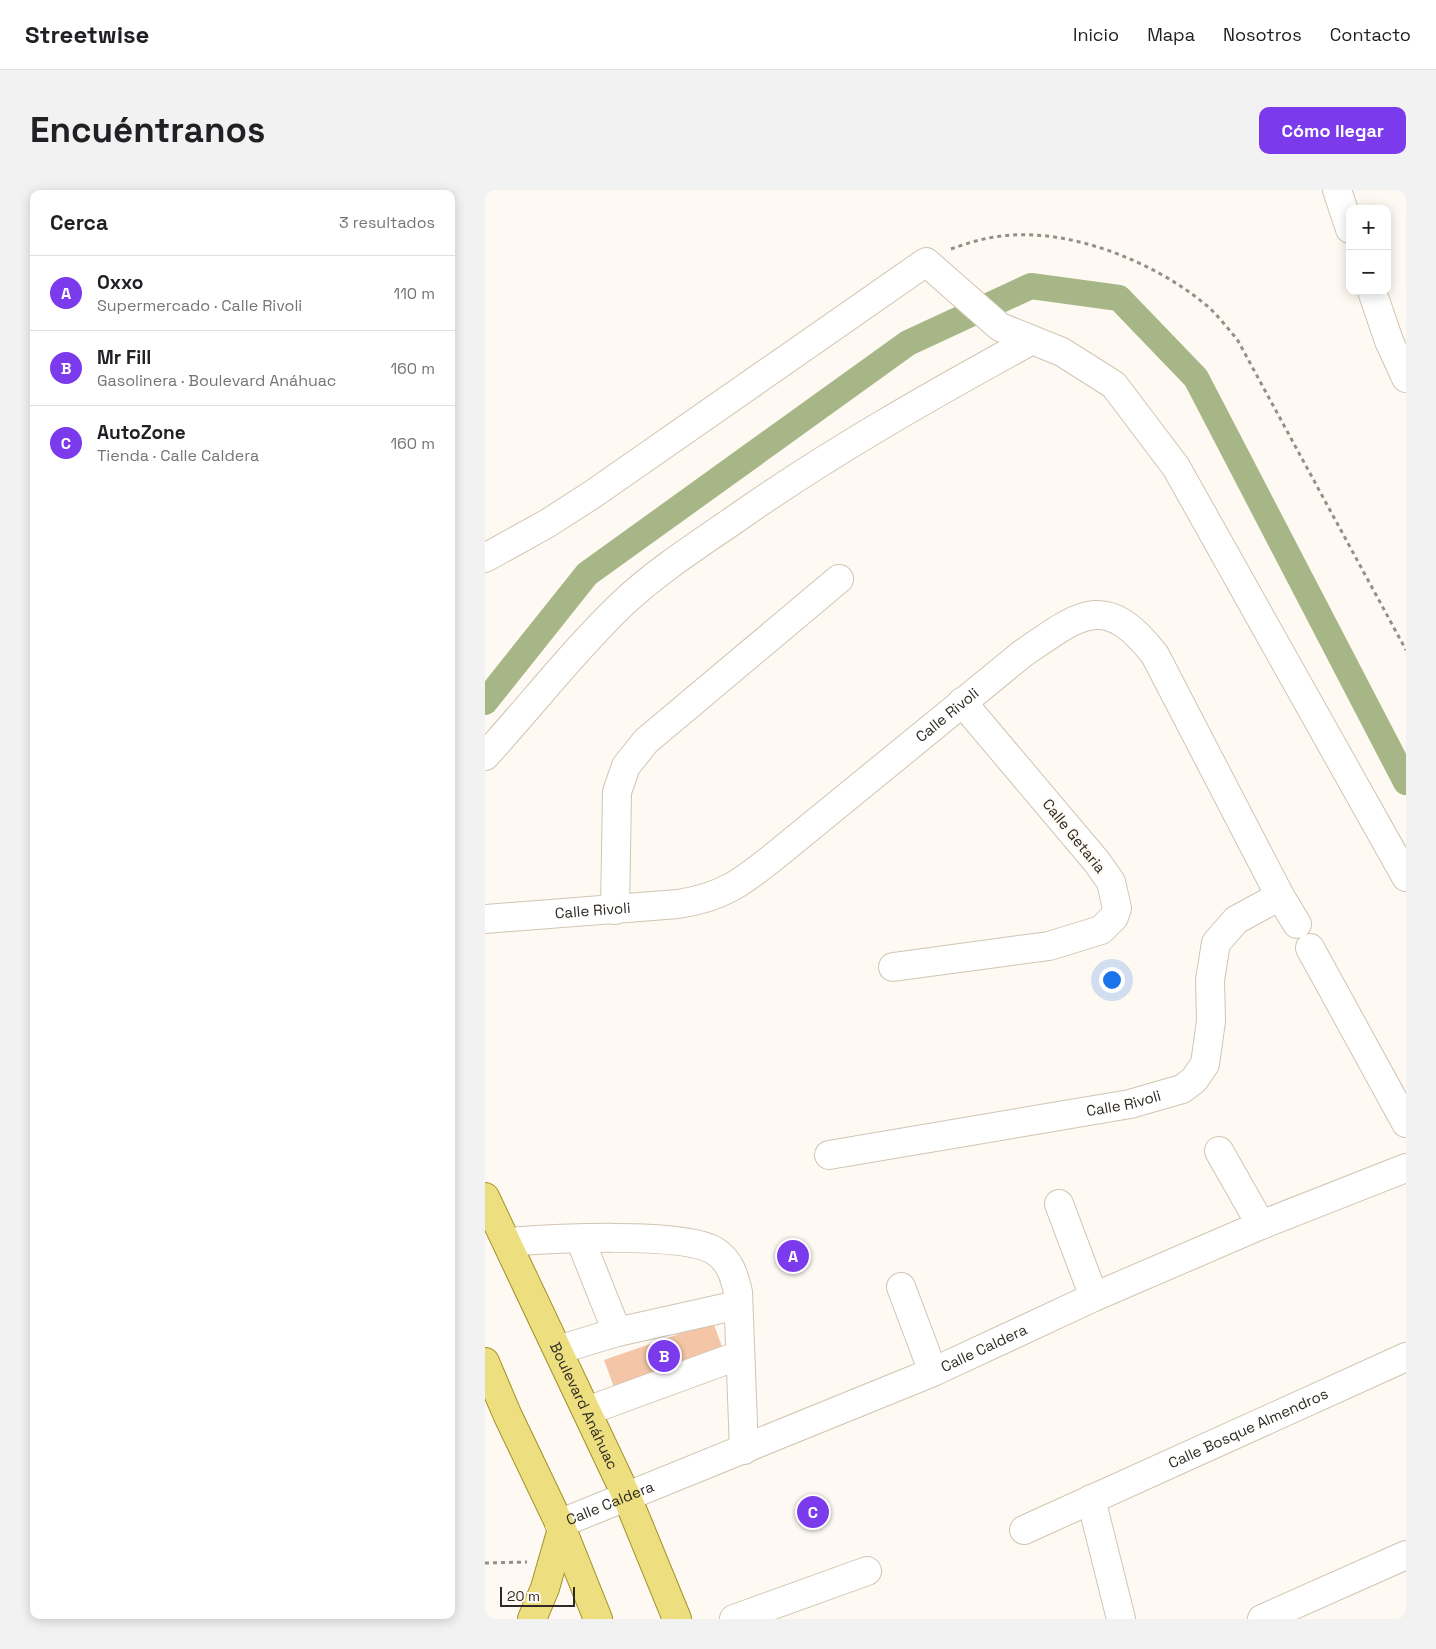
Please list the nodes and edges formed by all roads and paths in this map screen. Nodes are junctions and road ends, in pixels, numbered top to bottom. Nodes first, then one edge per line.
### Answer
1 (1337, 190) edge
2 (1346, 217) edge
3 (926, 262) junction
4 (1373, 295) edge
5 (1033, 340) junction
6 (1406, 378) edge
7 (485, 558) edge
8 (839, 579) dead end
9 (1406, 650) edge
10 (962, 702) junction
11 (485, 756) edge
12 (1406, 877) edge
13 (1280, 896) junction
14 (615, 910) junction
15 (485, 919) edge
16 (1297, 924) dead end
17 (1310, 948) dead end
18 (893, 967) dead end
19 (1406, 1123) edge
20 (1219, 1151) dead end
21 (829, 1154) dead end
22 (1406, 1168) edge
23 (485, 1197) edge
24 (1059, 1204) dead end
25 (1261, 1225) junction
26 (580, 1239) junction
27 (507, 1242) junction
28 (901, 1286) dead end
29 (1094, 1297) junction
30 (738, 1305) junction
31 (617, 1332) junction
32 (558, 1350) junction
33 (740, 1355) junction
34 (1406, 1357) edge
35 (485, 1362) edge
36 (933, 1372) junction
37 (587, 1411) junction
38 (743, 1450) junction
39 (627, 1497) junction
40 (1091, 1499) junction
41 (560, 1526) junction
42 (1024, 1530) dead end
43 (1406, 1554) edge
44 (553, 1561) junction
45 (485, 1563) edge
46 (867, 1571) dead end
47 (532, 1619) edge
48 (598, 1619) edge
49 (677, 1619) edge
50 (734, 1619) edge
51 (1121, 1619) edge
52 (1262, 1619) edge

1 - 2 street
3 - 5 street
3 - 7 street
3 - 9 path
4 - 6 street
5 - 11 street
5 - 12 street
8 - 14 street
10 - 13 street, Calle Rivoli
10 - 14 street, Calle Rivoli
10 - 18 street, Calle Getaria
13 - 16 street, Calle Rivoli
13 - 21 street, Calle Rivoli
14 - 15 street, Calle Rivoli
17 - 19 street
20 - 25 street
22 - 25 street, Calle Caldera
23 - 27 main road, Boulevard Anáhuac
24 - 29 street
25 - 29 street, Calle Caldera
26 - 27 street
26 - 30 street
26 - 31 street
27 - 32 main road, Boulevard Anáhuac
28 - 36 street
29 - 36 street, Calle Caldera
30 - 31 street
30 - 33 street
31 - 32 street
32 - 37 main road, Boulevard Anáhuac
33 - 37 street
33 - 38 street
34 - 40 street, Calle Bosque Almendros
35 - 41 main road
36 - 38 street, Calle Caldera
37 - 39 main road, Boulevard Anáhuac
38 - 39 street, Calle Caldera
39 - 41 street, Calle Caldera
39 - 49 main road, Boulevard Anáhuac
40 - 42 street, Calle Bosque Almendros
40 - 51 street
41 - 44 main road
41 - 48 main road
43 - 52 street
44 - 45 path
44 - 47 main road
46 - 50 street

